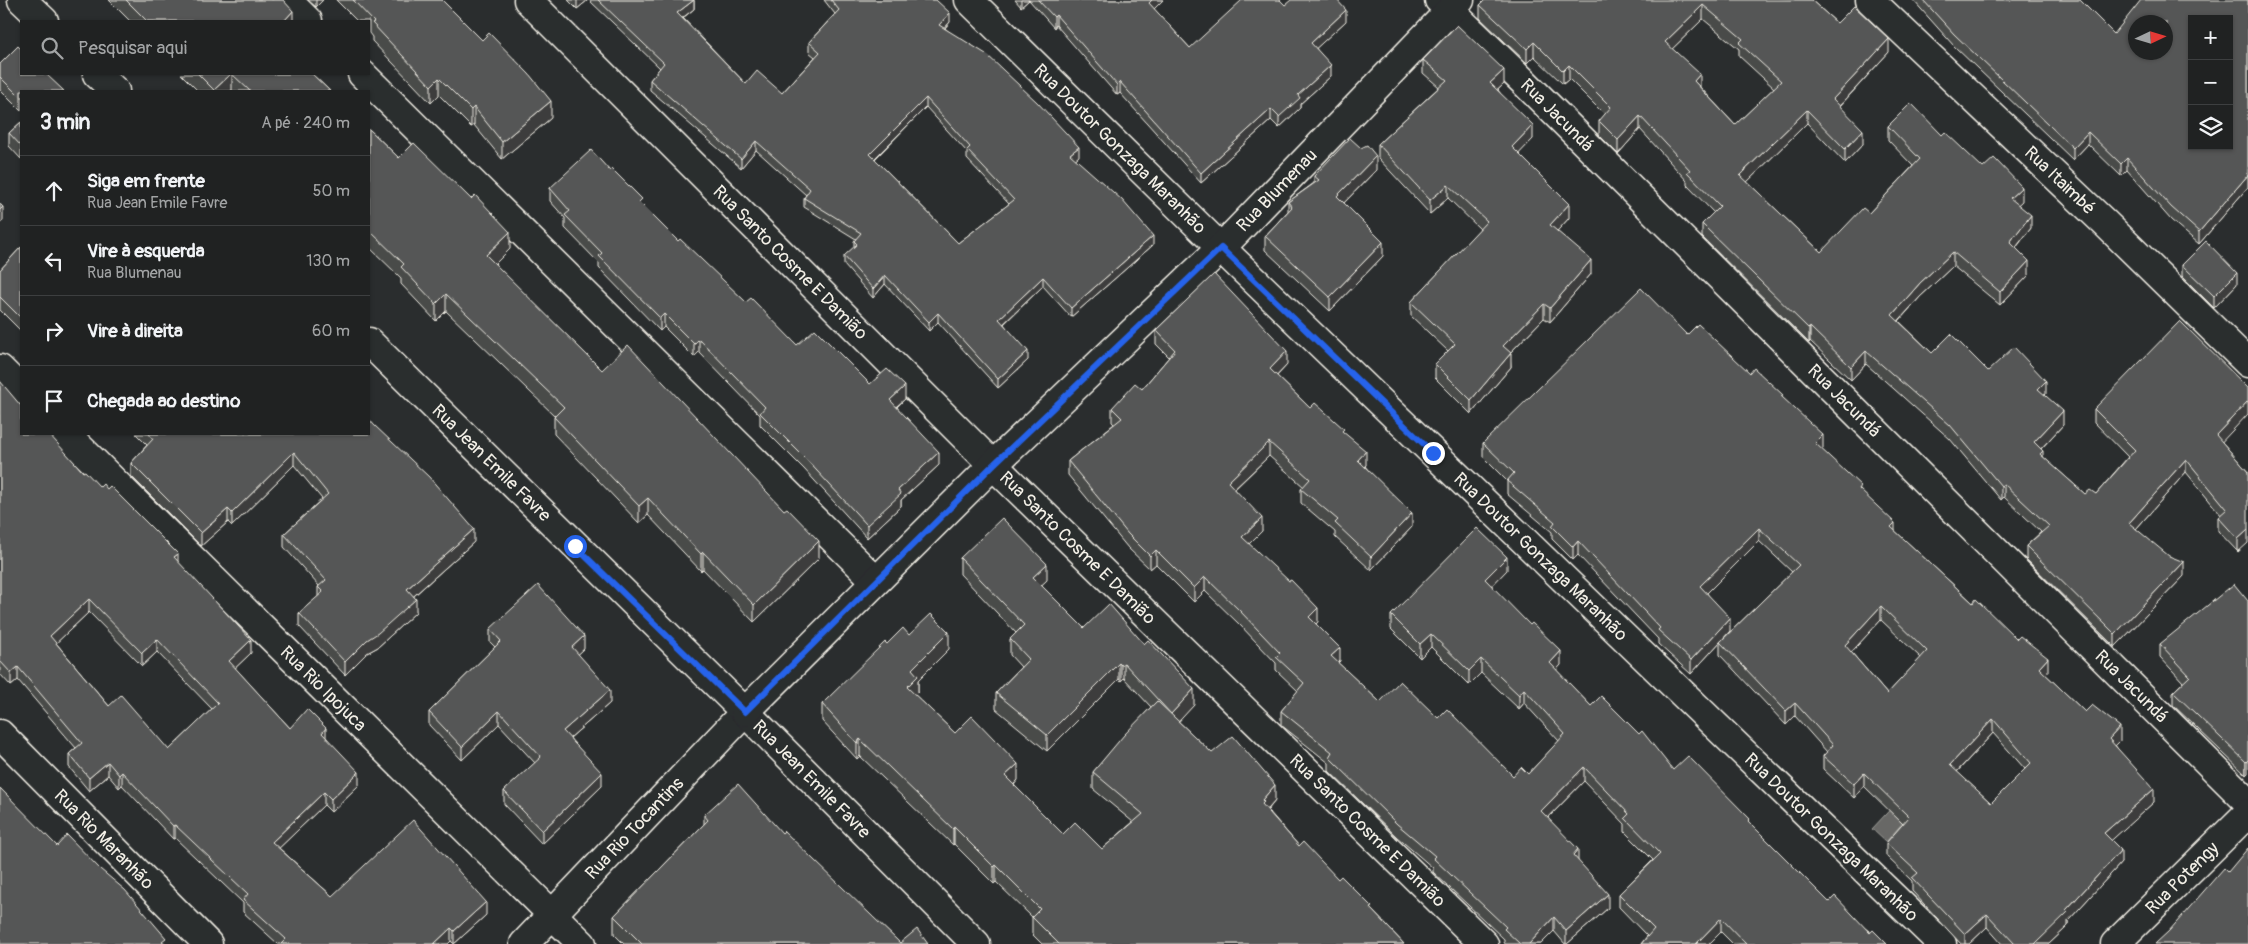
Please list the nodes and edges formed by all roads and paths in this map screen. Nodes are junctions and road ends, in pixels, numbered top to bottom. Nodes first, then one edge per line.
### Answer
1 (22, 0) edge
2 (287, 0) edge
3 (528, 0) edge
4 (969, 0) edge
5 (1870, 0) edge
6 (1450, 3) edge
7 (43, 20) edge
8 (307, 20) edge
9 (98, 75) edge
10 (363, 75) edge
11 (114, 90) edge
12 (1221, 248) junction
13 (370, 343) edge
14 (2248, 363) edge
15 (0, 369) edge
16 (20, 389) edge
17 (67, 435) edge
18 (993, 465) junction
19 (867, 572) junction
20 (745, 712) junction
21 (0, 734) edge
22 (2248, 802) edge
23 (2248, 813) edge
24 (553, 916) junction
25 (208, 944) edge
26 (524, 944) edge
27 (582, 944) edge
28 (976, 944) edge
29 (1484, 944) edge
30 (1942, 944) edge
31 (2115, 944) edge

1 - 7 street
2 - 8 street
3 - 18 street, Rua Santo Cosme E Damião
4 - 12 street, Rua Doutor Gonzaga Maranhão
5 - 14 street, Rua Itaimbé
6 - 12 street, Rua Blumenau
6 - 22 street, Rua Jacundá
9 - 11 street
10 - 19 street
12 - 18 street, Rua Blumenau
12 - 30 street, Rua Doutor Gonzaga Maranhão
13 - 20 street, Rua Jean Emile Favre
15 - 16 street
17 - 24 street, Rua Rio Ipojuca
18 - 19 street, Rua Blumenau
18 - 29 street, Rua Santo Cosme E Damião
19 - 20 street, Rua Blumenau
20 - 24 street, Rua Rio Tocantins
20 - 28 street, Rua Jean Emile Favre
21 - 25 street, Rua Rio Maranhão
23 - 31 street, Rua Potengy
24 - 26 street, Rua Rio Tocantins
24 - 27 street, Rua Rio Ipojuca

